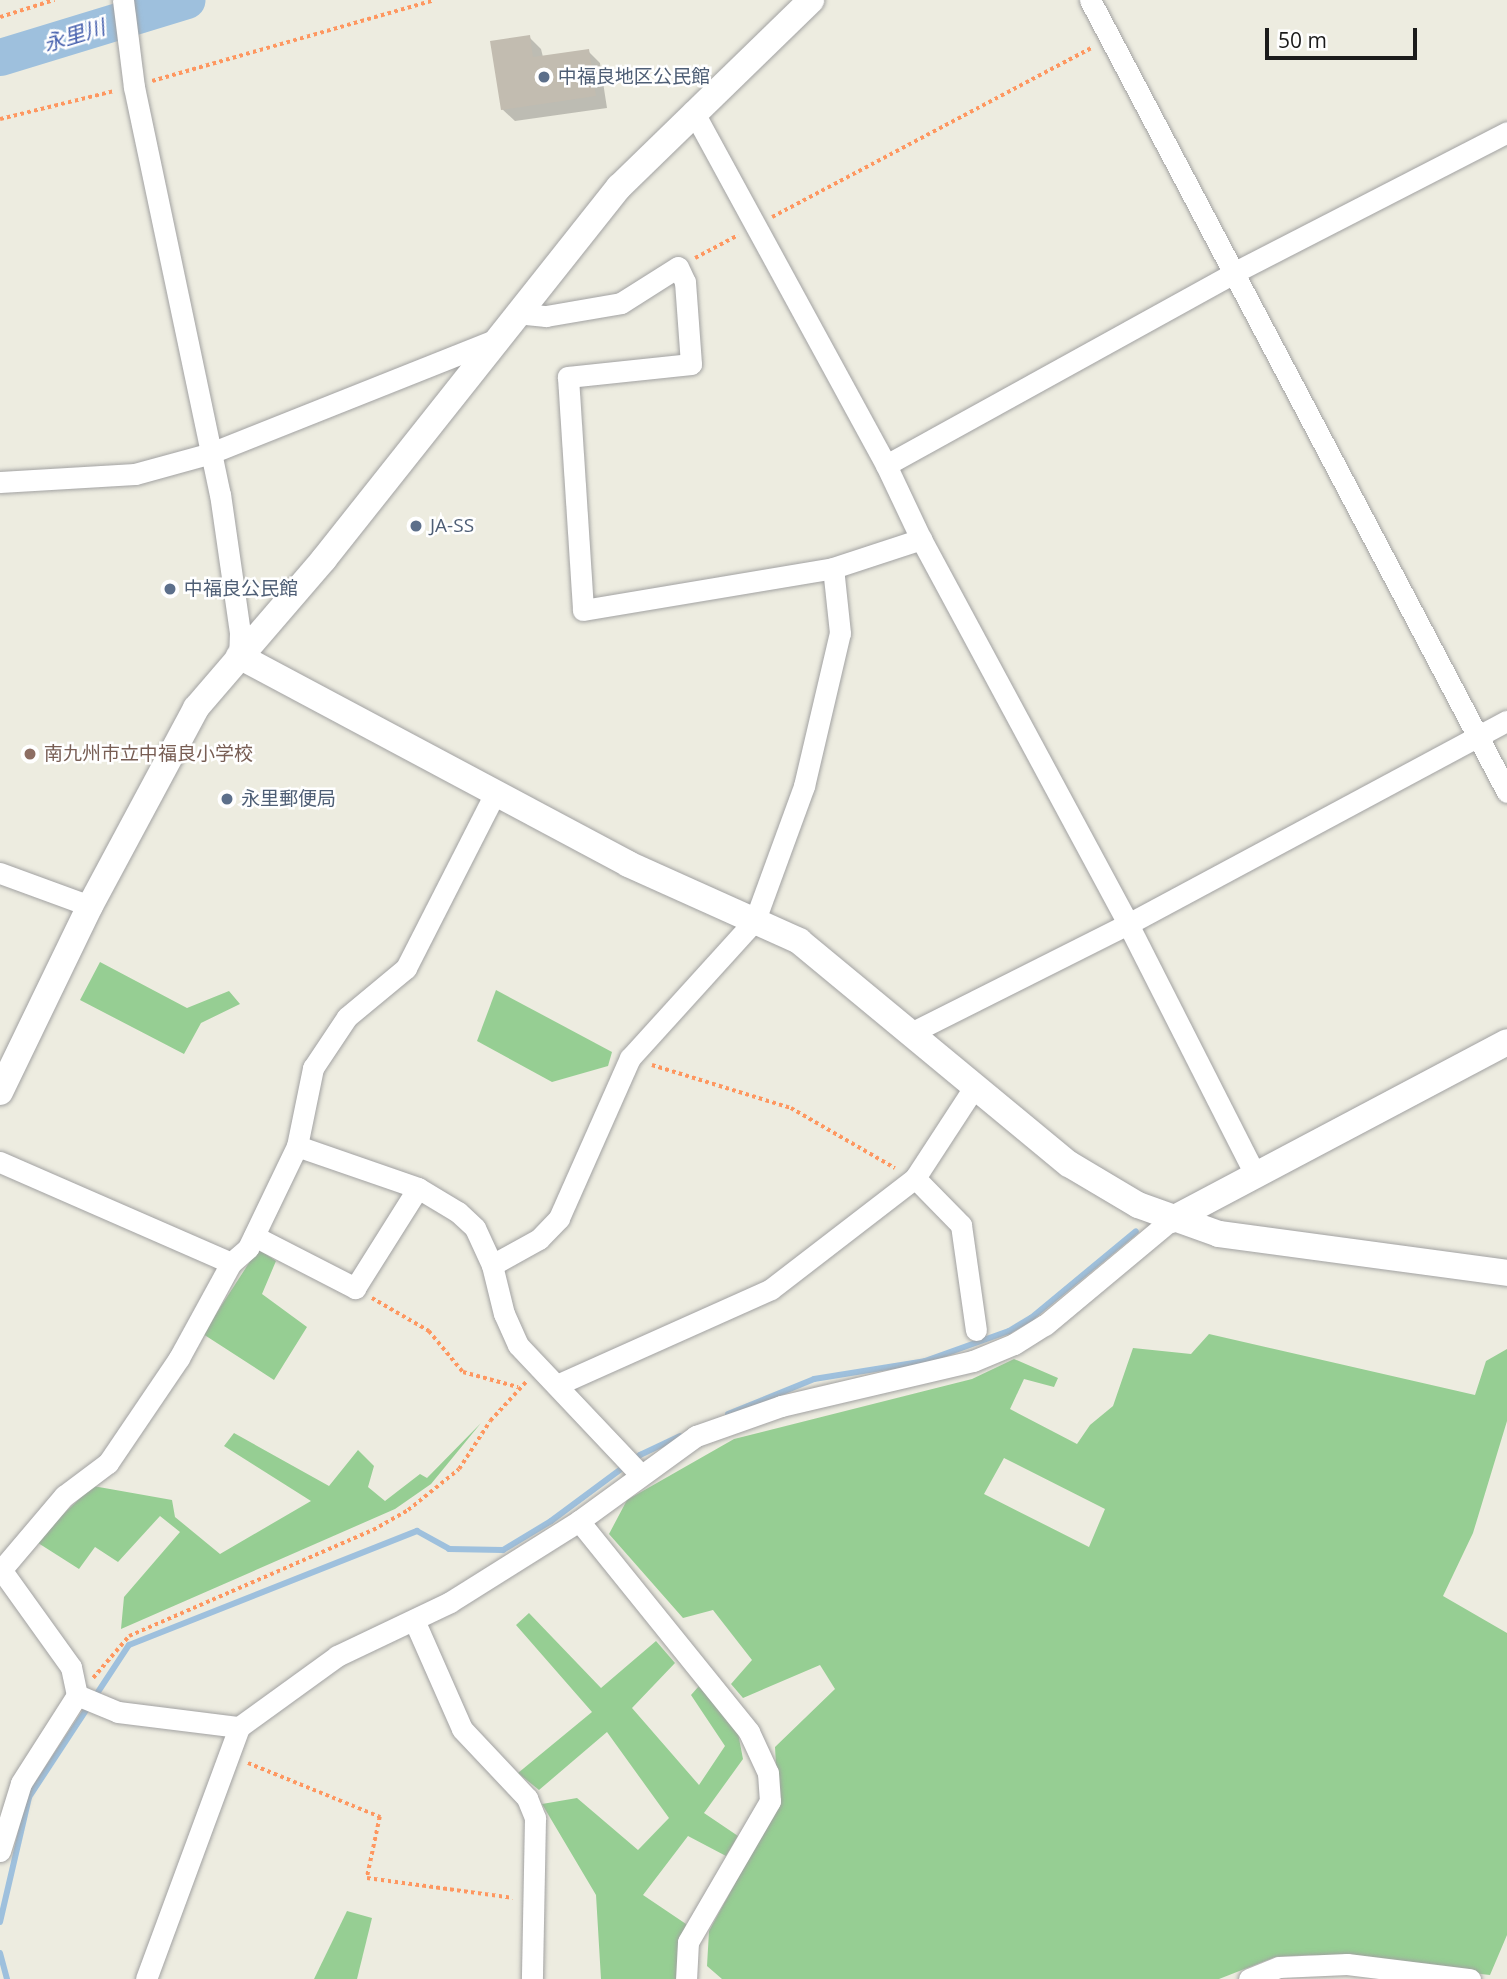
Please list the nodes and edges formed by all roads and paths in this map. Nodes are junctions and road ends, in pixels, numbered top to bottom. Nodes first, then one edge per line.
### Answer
1 (54, 0) edge
2 (122, 0) edge
3 (435, 0) edge
4 (811, 0) edge
5 (1090, 0) edge
6 (0, 17) edge
7 (1111, 37) junction
8 (134, 87) junction
9 (693, 110) junction
10 (0, 118) edge
11 (1507, 132) edge
12 (756, 225) junction
13 (678, 267) junction
14 (1235, 272) junction
15 (516, 313) junction
16 (494, 340) junction
17 (208, 454) junction
18 (886, 465) junction
19 (0, 482) edge
20 (921, 539) junction
21 (833, 568) junction
22 (239, 656) junction
23 (1507, 721) edge
24 (1478, 737) junction
25 (1507, 792) edge
26 (495, 793) junction
27 (0, 873) edge
28 (90, 906) junction
29 (755, 920) junction
30 (1128, 925) junction
31 (911, 1033) junction
32 (1507, 1042) edge
33 (630, 1058) junction
34 (975, 1086) junction
35 (0, 1092) edge
36 (297, 1146) junction
37 (0, 1162) edge
38 (1254, 1172) junction
39 (915, 1178) junction
40 (418, 1188) junction
41 (1171, 1220) junction
42 (254, 1236) junction
43 (231, 1263) junction
44 (492, 1265) junction
45 (1507, 1273) edge
46 (355, 1288) junction
47 (976, 1331) dead end
48 (551, 1377) junction
49 (518, 1387) junction
50 (632, 1464) junction
51 (579, 1521) junction
52 (1, 1569) edge
53 (414, 1620) junction
54 (85, 1700) junction
55 (239, 1727) junction
56 (228, 1754) junction
57 (0, 1851) edge
58 (532, 1901) junction
59 (146, 1979) edge
60 (532, 1979) edge
61 (686, 1979) edge
62 (1249, 1979) edge
63 (1470, 1979) edge

1 - 6 path
2 - 8 street
3 - 8 path
4 - 9 street
5 - 7 street
7 - 12 path
7 - 14 street
8 - 10 path
8 - 17 street
9 - 12 street
9 - 15 street
11 - 14 street
12 - 13 path
12 - 18 street
13 - 15 street
13 - 21 street
14 - 18 street
14 - 24 street
15 - 16 street
16 - 17 street
16 - 22 street
17 - 19 street
17 - 22 street
18 - 20 street
20 - 21 street
20 - 30 street
21 - 29 street
22 - 26 street
22 - 28 street
23 - 24 street
24 - 25 street
24 - 30 street
26 - 29 street
26 - 36 street
27 - 28 street
28 - 35 street
29 - 31 street
29 - 33 street
30 - 31 street
30 - 38 street
31 - 34 street
32 - 38 street
33 - 39 path
33 - 44 street
34 - 39 street
34 - 41 street
36 - 40 street
36 - 42 street
37 - 43 street
38 - 41 street
39 - 47 street
39 - 48 street
40 - 44 street
40 - 46 street
41 - 45 street
41 - 50 street
42 - 43 street
42 - 46 street
43 - 52 street
44 - 48 street
46 - 49 path
48 - 49 path
48 - 50 street
49 - 54 path
50 - 51 street
51 - 53 street
51 - 61 street
52 - 54 street
53 - 55 street
53 - 58 street
54 - 55 street
54 - 57 street
55 - 56 street
56 - 58 path
56 - 59 street
58 - 60 street
62 - 63 street

